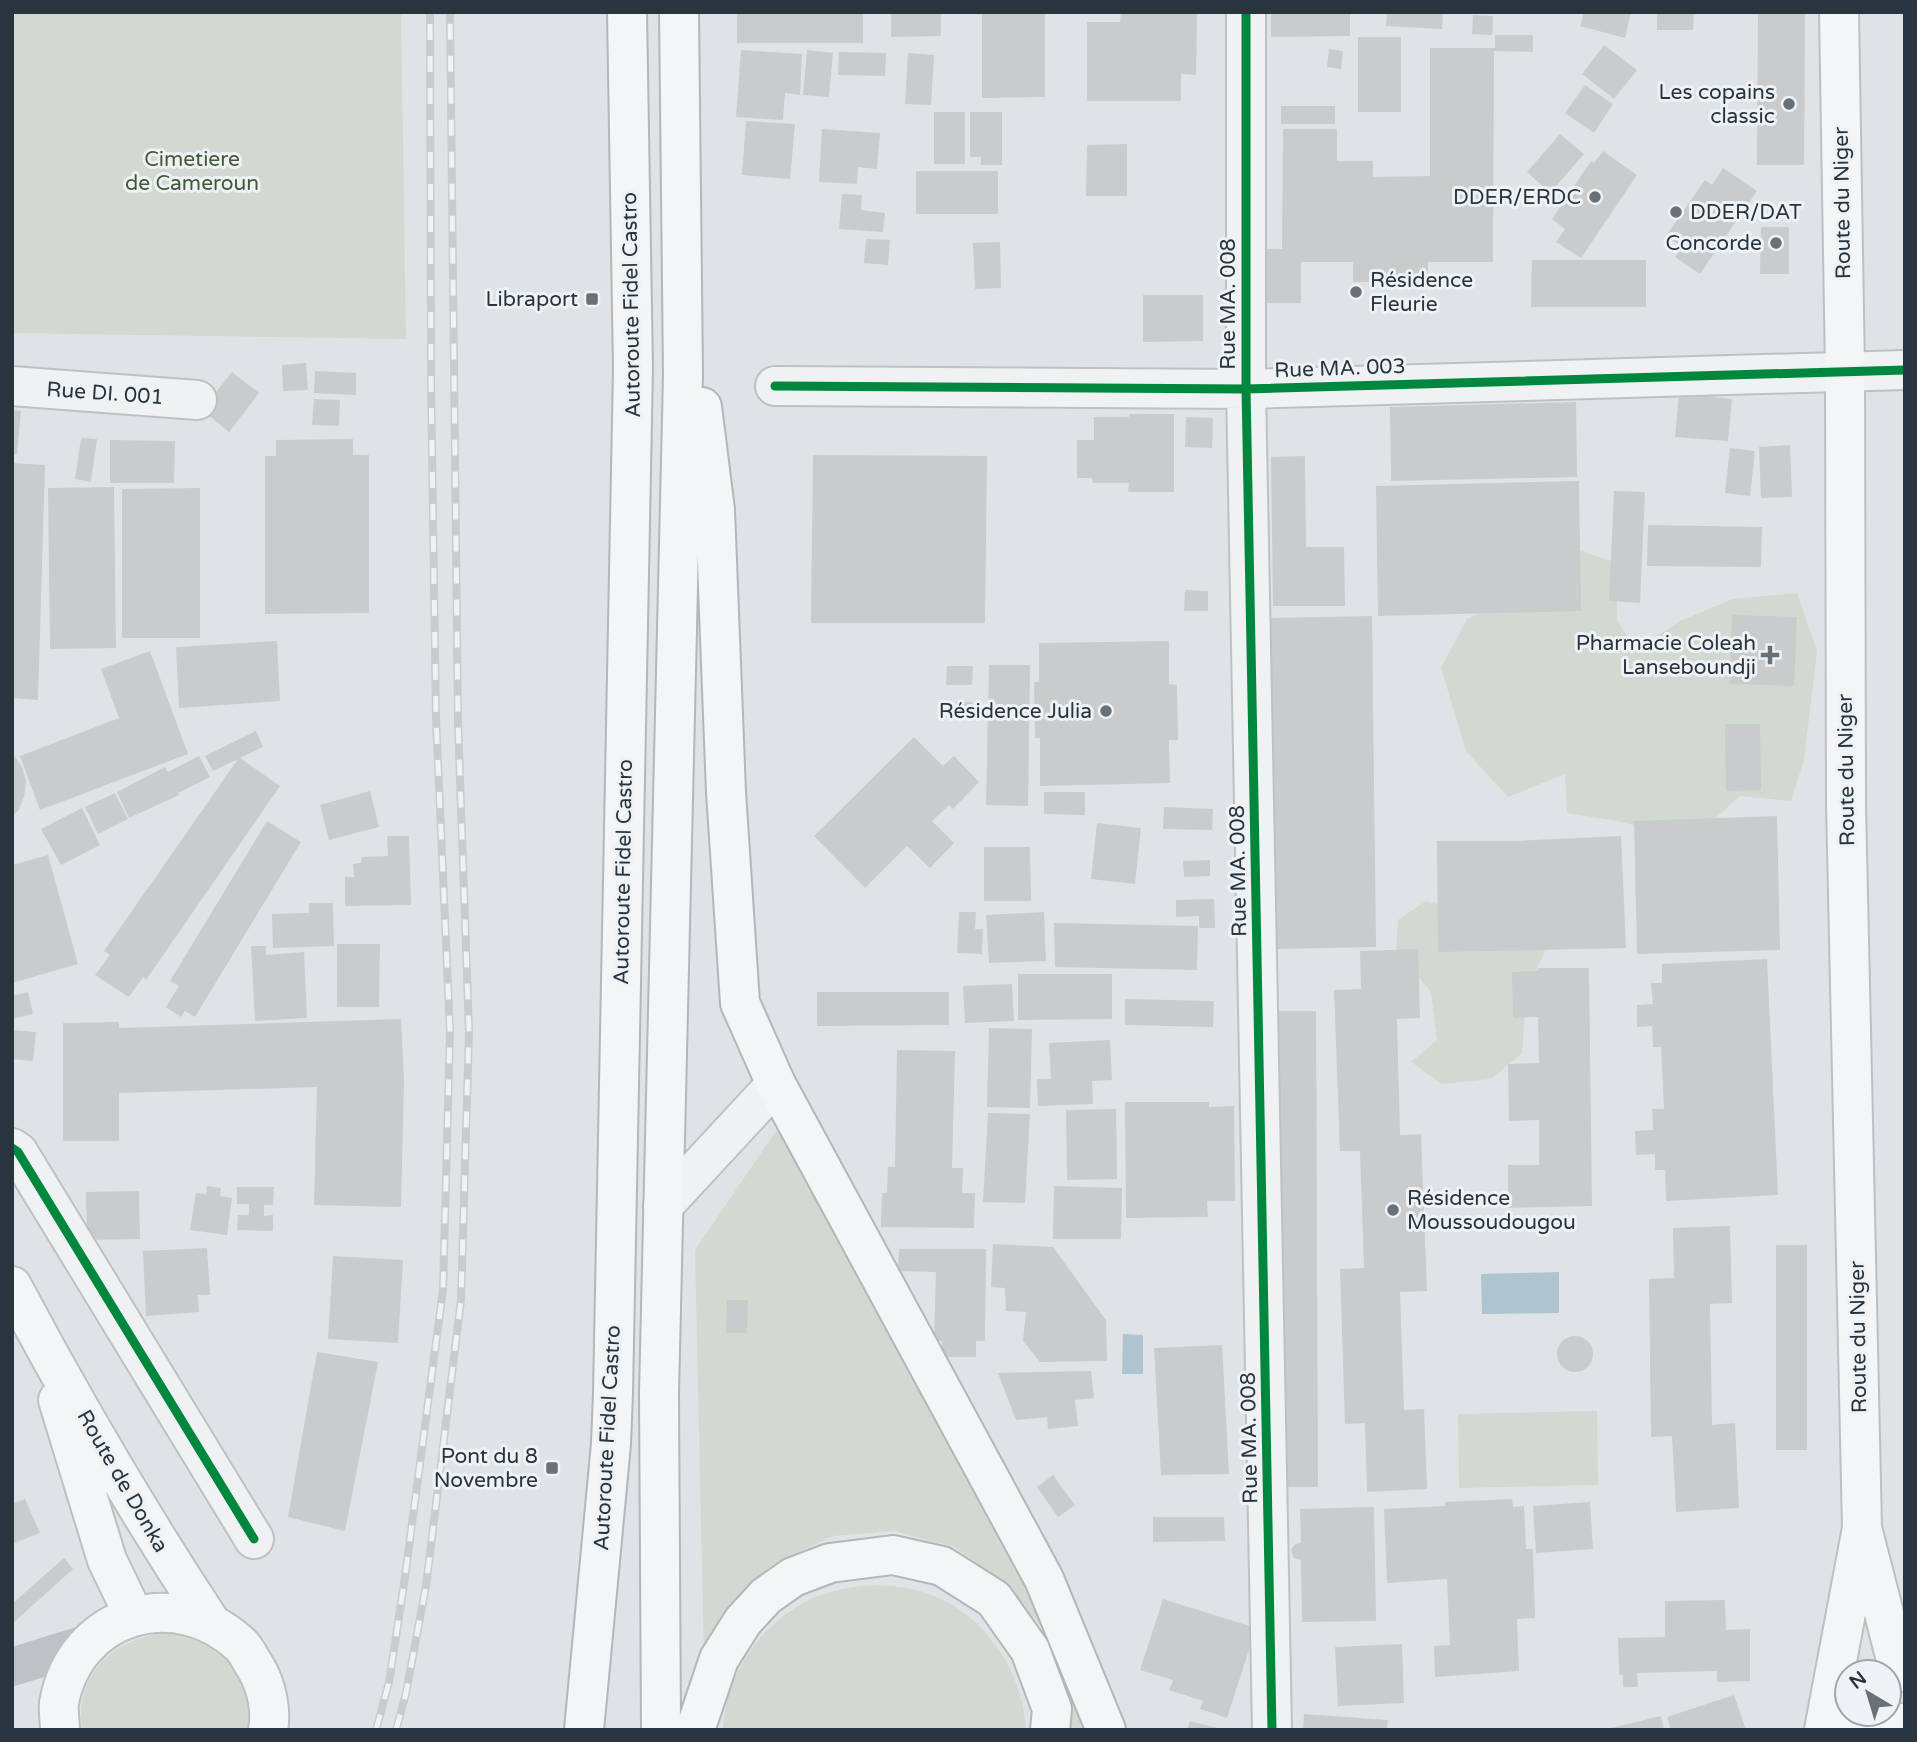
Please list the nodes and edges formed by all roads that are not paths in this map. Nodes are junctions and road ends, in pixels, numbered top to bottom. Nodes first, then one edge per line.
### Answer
1 (627, 12) edge
2 (679, 12) edge
3 (1246, 12) edge
4 (1839, 12) edge
5 (681, 251) junction
6 (1905, 370) edge
7 (1845, 371) junction
8 (12, 386) edge
9 (775, 386) dead end
10 (1246, 388) junction
11 (197, 400) dead end
12 (776, 1084) junction
13 (12, 1148) edge
14 (663, 1206) junction
15 (12, 1286) edge
16 (40, 1338) junction
17 (1862, 1528) junction
18 (254, 1539) dead end
19 (134, 1616) junction
20 (211, 1623) junction
21 (89, 1643) junction
22 (12, 1667) edge
23 (1905, 1672) edge
24 (1905, 1724) edge
25 (277, 1727) edge
26 (60, 1730) edge
27 (584, 1730) edge
28 (661, 1730) edge
29 (695, 1730) edge
30 (1050, 1730) edge
31 (1106, 1730) edge
32 (1272, 1730) edge
33 (1824, 1730) edge
34 (1839, 1730) edge

1 - 27 main road, Autoroute Fidel Castro
2 - 5 main road
3 - 10 street, Rue MA. 008
4 - 7 main road, Route du Niger
5 - 12 main road
5 - 14 main road
6 - 7 street, Rue MA. 003
7 - 10 street, Rue MA. 003
7 - 17 main road, Route du Niger
8 - 11 street, Rue DI. 001
9 - 10 street, Rue MA. 003
10 - 32 street, Rue MA. 008
12 - 14 street
12 - 31 main road
13 - 18 street
14 - 28 main road
15 - 16 main road, Route de Donka
16 - 19 main road, Route de Donka
16 - 20 main road, Route de Donka
17 - 23 main road, Route du Niger
17 - 33 main road, Route du Niger
19 - 20 main road
19 - 21 main road
20 - 25 main road
21 - 22 main road
21 - 26 main road
24 - 34 main road
29 - 30 main road

